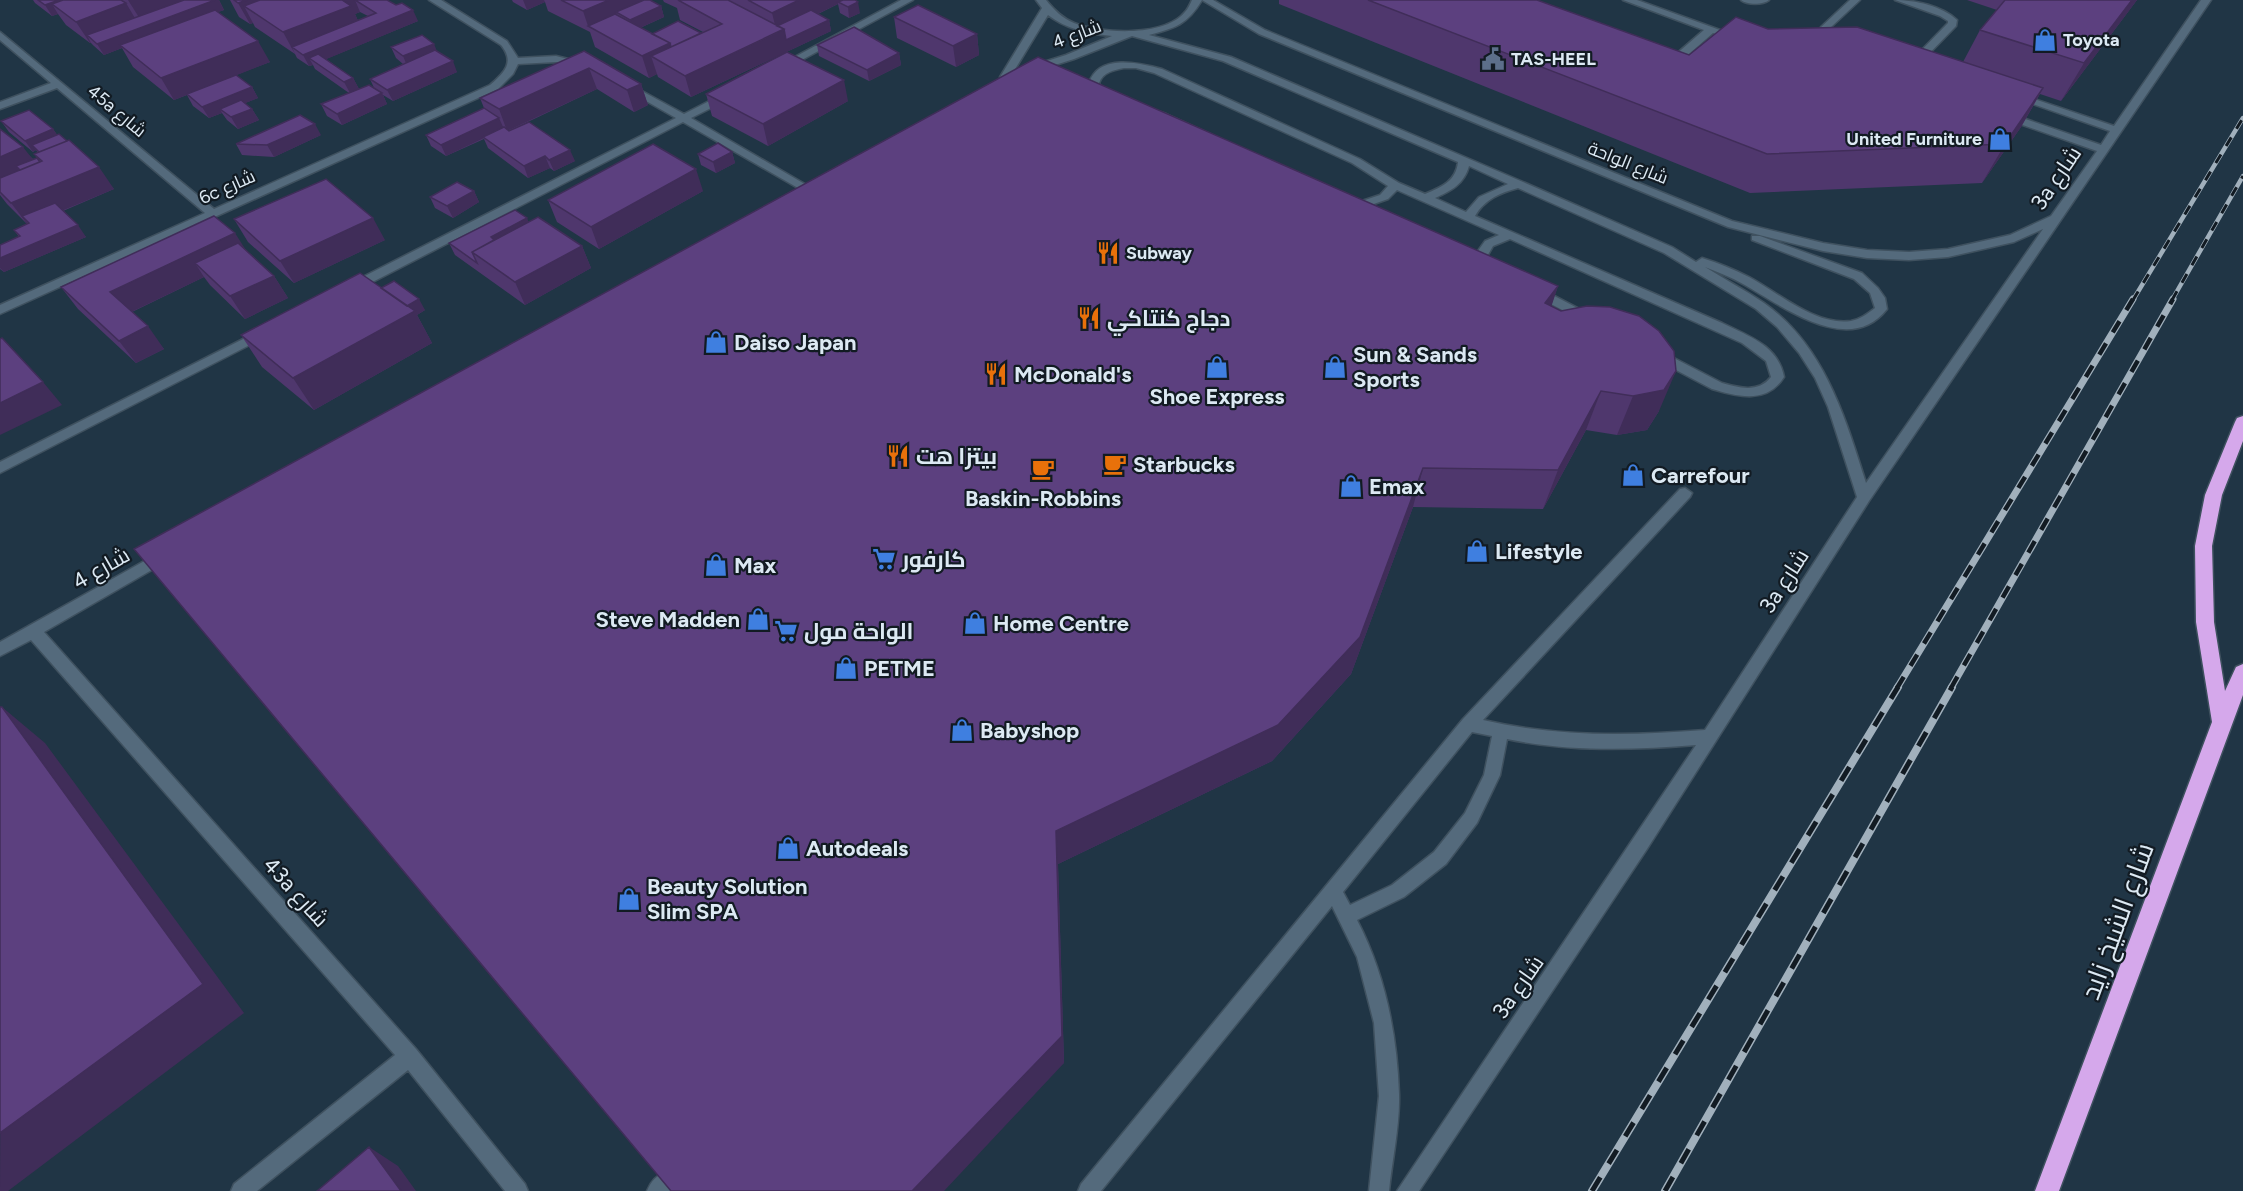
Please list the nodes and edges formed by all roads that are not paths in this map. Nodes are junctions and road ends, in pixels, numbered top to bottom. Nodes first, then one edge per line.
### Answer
1 (434, 0) edge
2 (908, 0) edge
3 (1041, 0) edge
4 (1197, 0) edge
5 (1206, 0) edge
6 (1628, 0) edge
7 (1746, 0) edge
8 (1764, 0) edge
9 (1855, 0) edge
10 (1900, 0) edge
11 (2206, 0) edge
12 (1046, 10) junction
13 (1712, 29) junction
14 (1130, 34) junction
15 (0, 35) edge
16 (1744, 40) edge
17 (1858, 43) edge
18 (1904, 58) edge
19 (515, 60) junction
20 (1658, 61) edge
21 (591, 66) edge
22 (766, 75) edge
23 (622, 83) edge
24 (58, 84) junction
25 (735, 91) edge
26 (2008, 93) edge
27 (0, 106) edge
28 (1990, 110) edge
29 (684, 118) junction
30 (2117, 130) junction
31 (2103, 149) junction
32 (1464, 160) junction
33 (1519, 184) junction
34 (1395, 185) junction
35 (809, 190) edge
36 (1426, 198) junction
37 (1360, 205) junction
38 (212, 213) junction
39 (1469, 217) junction
40 (2056, 217) junction
41 (1728, 224) junction
42 (1509, 236) junction
43 (1668, 250) junction
44 (1479, 261) junction
45 (343, 293) edge
46 (0, 310) edge
47 (279, 326) edge
48 (2243, 422) edge
49 (0, 468) edge
50 (1685, 493) dead end
51 (1864, 497) junction
52 (179, 548) edge
53 (33, 631) junction
54 (0, 650) edge
55 (2243, 672) edge
56 (2222, 722) junction
57 (1469, 724) junction
58 (1501, 730) junction
59 (1710, 737) junction
60 (1333, 890) junction
61 (1347, 916) junction
62 (409, 1056) junction
63 (241, 1191) edge
64 (518, 1191) edge
65 (1088, 1191) edge
66 (1378, 1191) edge
67 (1407, 1191) edge
68 (2047, 1191) edge

1 - 19 street
2 - 22 street
3 - 12 street
4 - 14 street
5 - 41 street, شارع الواحة
6 - 13 street
7 - 8 street
9 - 17 street
10 - 18 street
11 - 30 street, 3a شارع
12 - 14 street
12 - 14 street, شارع 4
13 - 16 street
13 - 20 street
14 - 32 street
15 - 24 street, 45a شارع
19 - 21 street
19 - 38 street, 6c شارع
23 - 29 street
24 - 27 street
24 - 38 street, 45a شارع
25 - 29 street
26 - 30 street
28 - 31 street
29 - 35 street
29 - 45 street
30 - 31 street, 3a شارع
31 - 40 street, 3a شارع
32 - 33 street
32 - 36 street
33 - 39 street
33 - 43 street
34 - 36 street
34 - 37 street
34 - 37 street
36 - 39 street
37 - 44 street
38 - 46 street, 6c شارع
39 - 42 street
40 - 41 street, شارع الواحة
40 - 51 street, 3a شارع
41 - 43 street
42 - 44 street
42 - 44 street
43 - 51 street
47 - 49 street
48 - 56 highway
50 - 57 street
51 - 59 street, 3a شارع
52 - 53 street, شارع 4
53 - 54 street, شارع 4
53 - 62 street, 43a شارع
55 - 56 highway, شارع الشيخ زايد
56 - 68 highway, شارع الشيخ زايد
57 - 58 street
57 - 60 street
58 - 59 street
58 - 61 street
59 - 67 street, 3a شارع
60 - 61 street
60 - 65 street
61 - 66 street
62 - 63 street
62 - 64 street, 43a شارع

